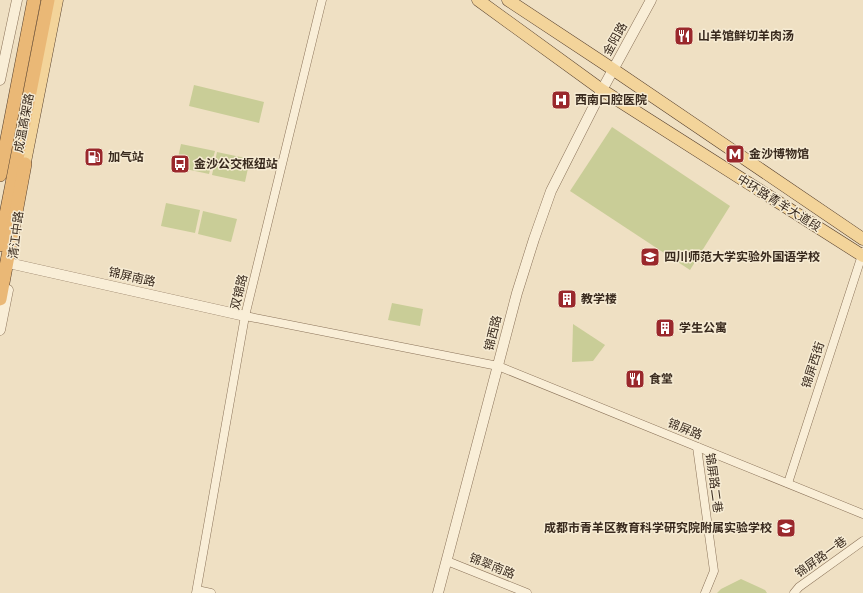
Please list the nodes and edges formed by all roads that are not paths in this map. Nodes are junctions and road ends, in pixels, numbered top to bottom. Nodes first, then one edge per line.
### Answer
1 (17, 0) edge
2 (28, 0) edge
3 (34, 0) edge
4 (48, 0) edge
5 (57, 0) edge
6 (322, 0) edge
7 (478, 0) edge
8 (508, 0) edge
9 (651, 0) edge
10 (613, 70) junction
11 (0, 80) edge
12 (602, 90) junction
13 (0, 132) edge
14 (0, 142) edge
15 (25, 164) junction
16 (0, 175) edge
17 (863, 239) edge
18 (0, 245) edge
19 (863, 254) edge
20 (10, 261) junction
21 (0, 269) edge
22 (0, 299) edge
23 (245, 316) junction
24 (0, 330) edge
25 (498, 366) junction
26 (697, 447) junction
27 (788, 483) junction
28 (863, 514) edge
29 (863, 541) edge
30 (447, 561) junction
31 (197, 592) edge
32 (211, 593) edge
33 (438, 593) edge
34 (527, 593) edge
35 (705, 593) edge
36 (794, 593) edge

1 - 11 street
2 - 13 highway
2 - 14 main road
3 - 16 highway, 成温高架路
4 - 18 highway, 成温高架路
5 - 15 main road, 清江中路
6 - 23 street, 双锦路
7 - 12 main road, 中环路青羊大道段
8 - 10 main road, 中环路青羊大道段
9 - 10 street, 金阳路
10 - 12 street, 金阳路
10 - 17 main road, 中环路青羊大道段
12 - 19 main road, 中环路青羊大道段
12 - 25 street, 锦西路
15 - 20 highway
15 - 21 main road, 清江中路
19 - 27 street, 锦屏西街
20 - 22 highway
20 - 23 street, 锦屏南路
20 - 24 street, 清江中路
23 - 25 street, 锦屏路
23 - 31 street, 双锦路
25 - 26 street, 锦屏路
25 - 30 street, 锦西路
26 - 27 street, 锦屏路
26 - 35 street, 锦屏路二巷
27 - 28 street, 锦屏路
29 - 36 street, 锦屏路一巷
30 - 33 street, 锦西路
30 - 34 street, 锦翠南路
31 - 32 street

